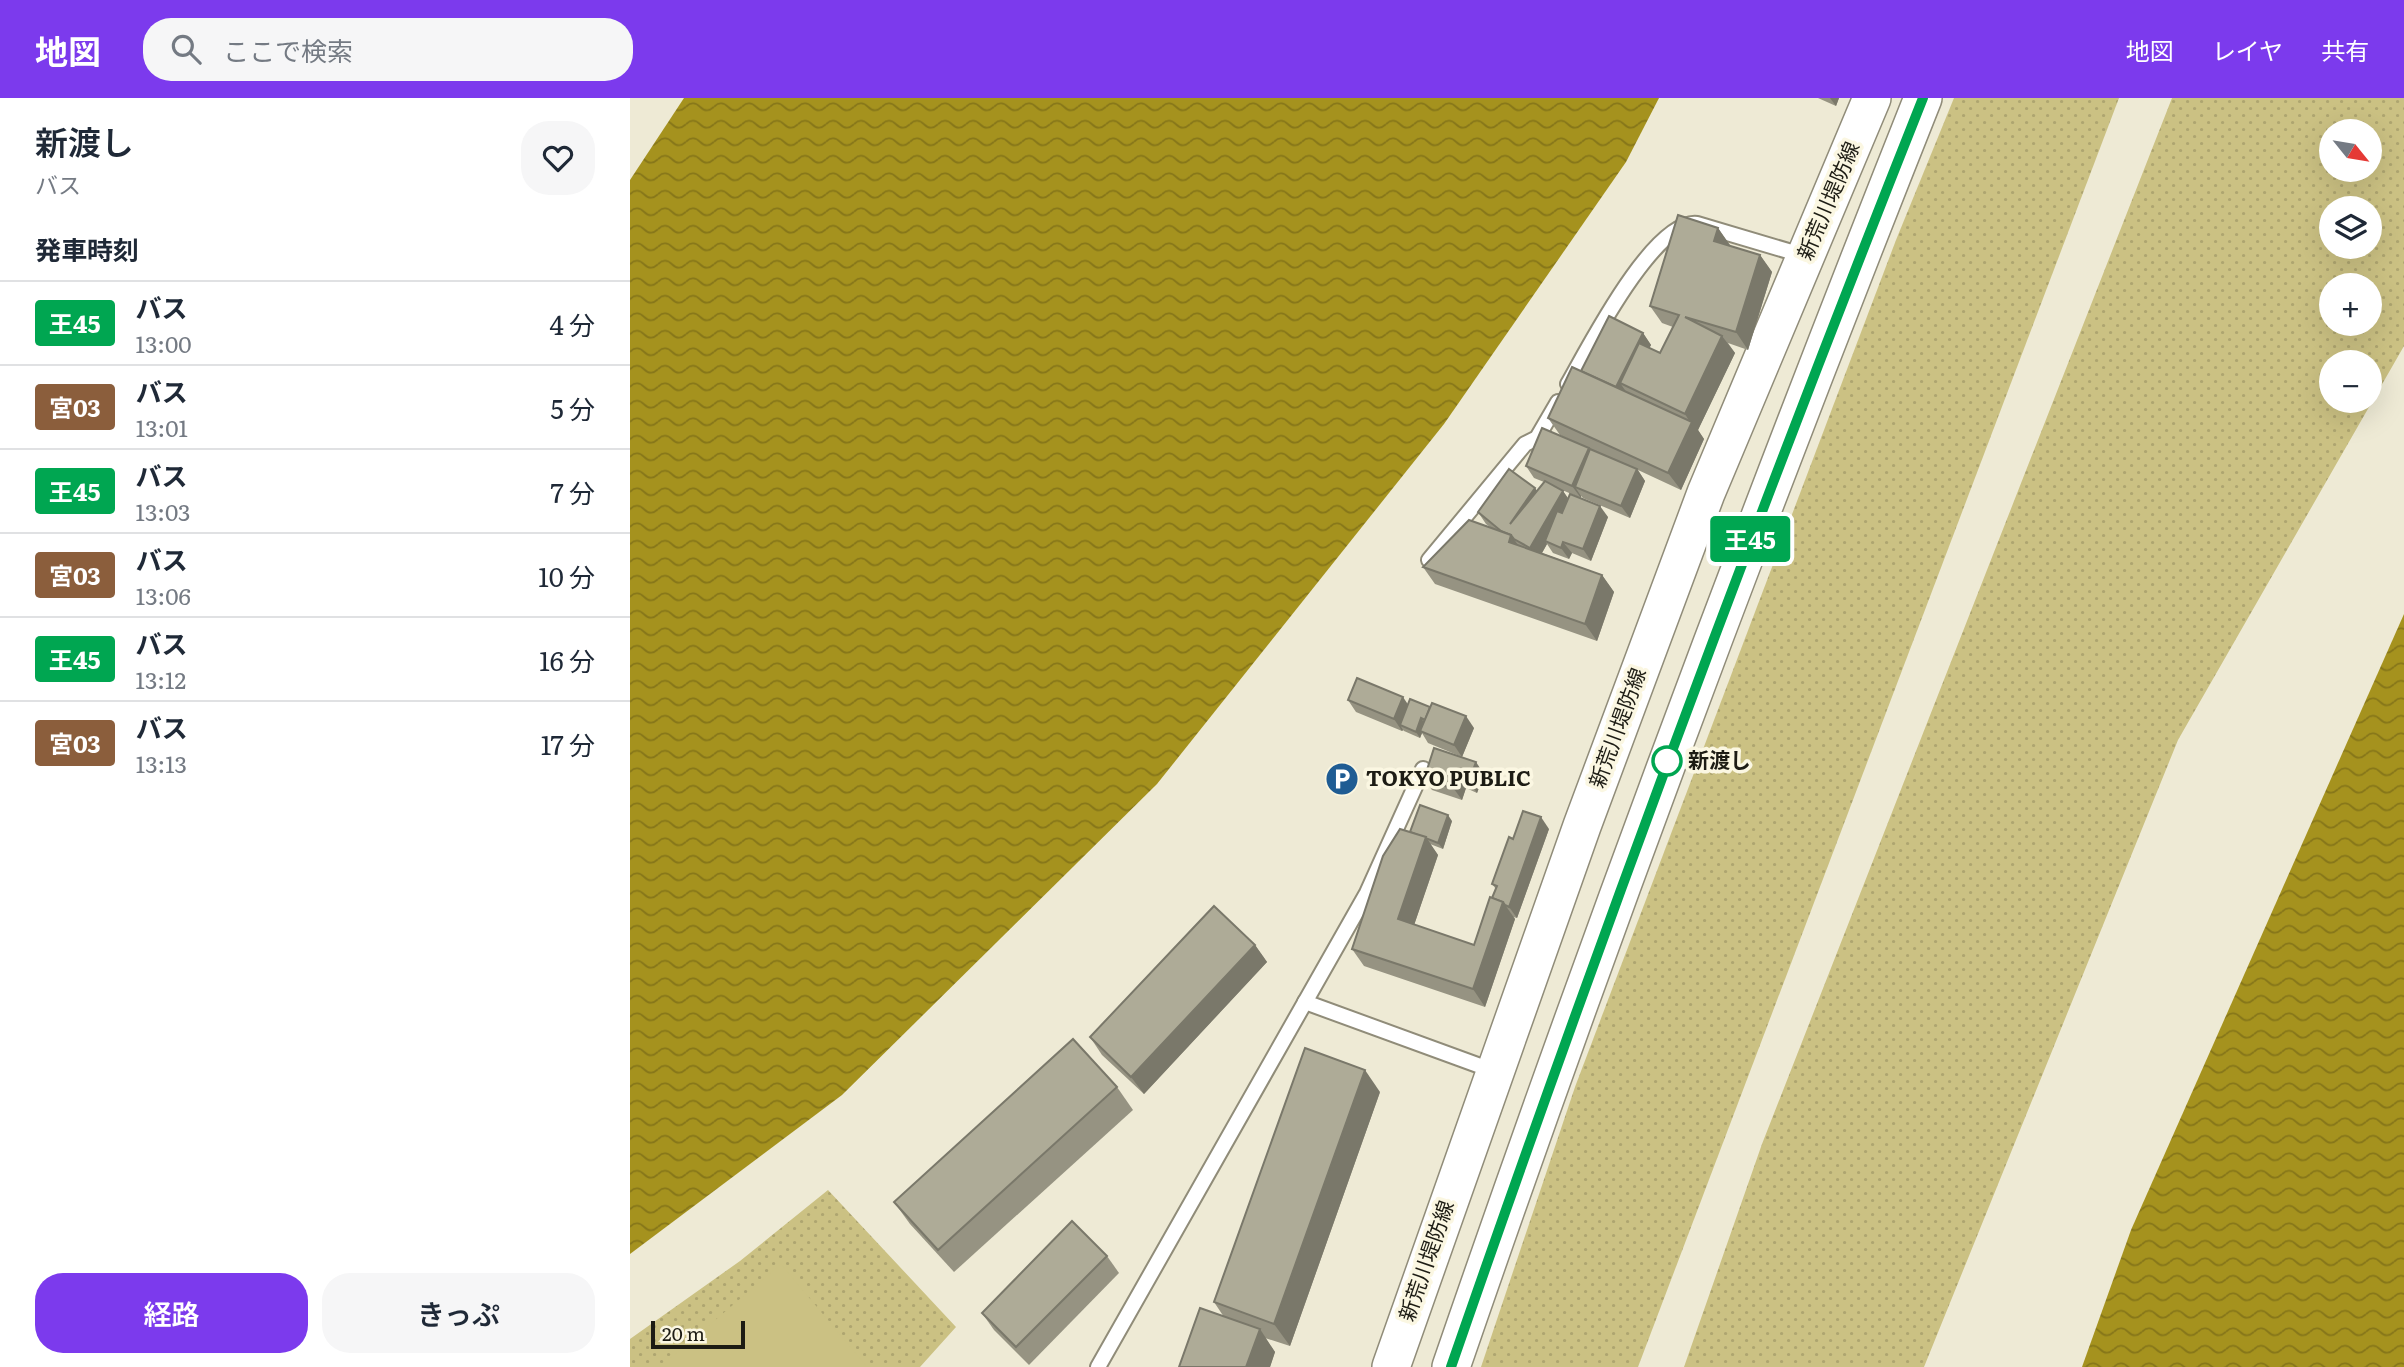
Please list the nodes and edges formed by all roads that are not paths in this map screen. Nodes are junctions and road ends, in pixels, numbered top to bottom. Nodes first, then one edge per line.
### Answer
1 (1872, 98) edge
2 (1923, 98) edge
3 (1806, 257) junction
4 (1429, 560) edge
5 (1423, 769) dead end
6 (1305, 1002) junction
7 (1495, 1071) junction
8 (1098, 1367) edge
9 (1391, 1367) edge
10 (1451, 1367) edge

1 - 3 main road, 新荒川堤防線
2 - 10 main road
3 - 4 lane
3 - 7 main road, 新荒川堤防線
5 - 6 lane
6 - 7 lane
6 - 8 lane
7 - 9 main road, 新荒川堤防線

